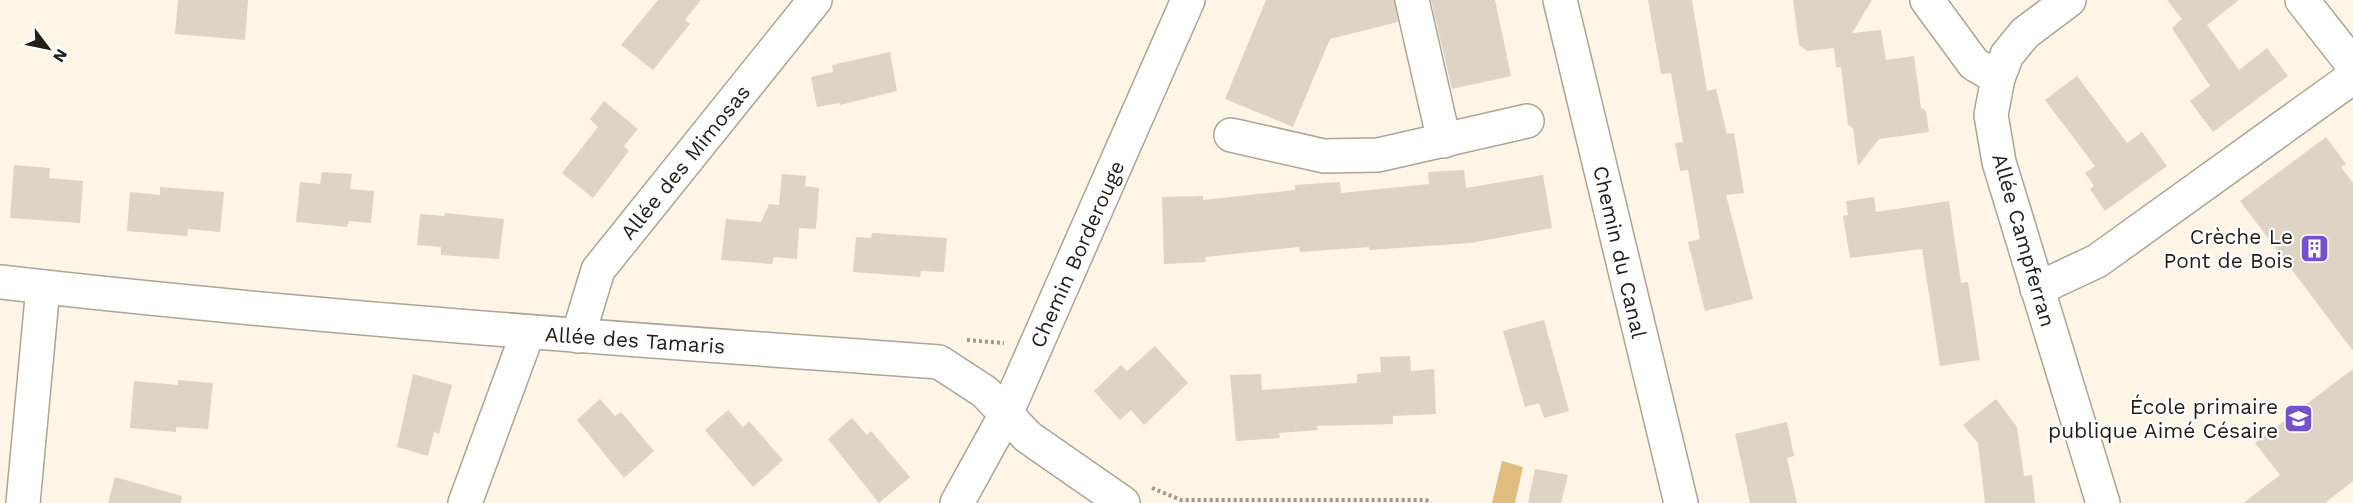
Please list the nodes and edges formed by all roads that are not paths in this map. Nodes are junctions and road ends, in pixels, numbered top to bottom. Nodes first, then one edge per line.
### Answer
1 (815, 0) edge
2 (1188, 0) edge
3 (1412, 0) edge
4 (1560, 0) edge
5 (1927, 0) edge
6 (2069, 0) edge
7 (2302, 0) edge
8 (2353, 65) edge
9 (2353, 77) edge
10 (1998, 78) junction
11 (1527, 121) dead end
12 (1231, 135) dead end
13 (1444, 141) junction
14 (0, 282) edge
15 (43, 287) junction
16 (2037, 289) junction
17 (528, 332) junction
18 (578, 336) junction
19 (1005, 416) junction
20 (23, 503) edge
21 (465, 503) edge
22 (957, 503) edge
23 (1122, 503) edge
24 (1681, 503) edge
25 (2103, 503) edge

1 - 18 street, Allée des Mimosas
2 - 19 street, Chemin Borderouge
3 - 13 street
4 - 24 street, Chemin du Canal
5 - 10 street
6 - 10 street, Allée Campferran
7 - 8 street
9 - 16 street
10 - 16 street, Allée Campferran
11 - 13 street
12 - 13 street
14 - 15 street, Allée des Tamaris
15 - 17 street, Allée des Tamaris
15 - 20 street
16 - 25 street, Allée Campferran
17 - 18 street, Allée des Tamaris
17 - 21 street
18 - 19 street, Allée des Tamaris
19 - 22 street, Chemin Borderouge
19 - 23 street, Allée des Tamaris

